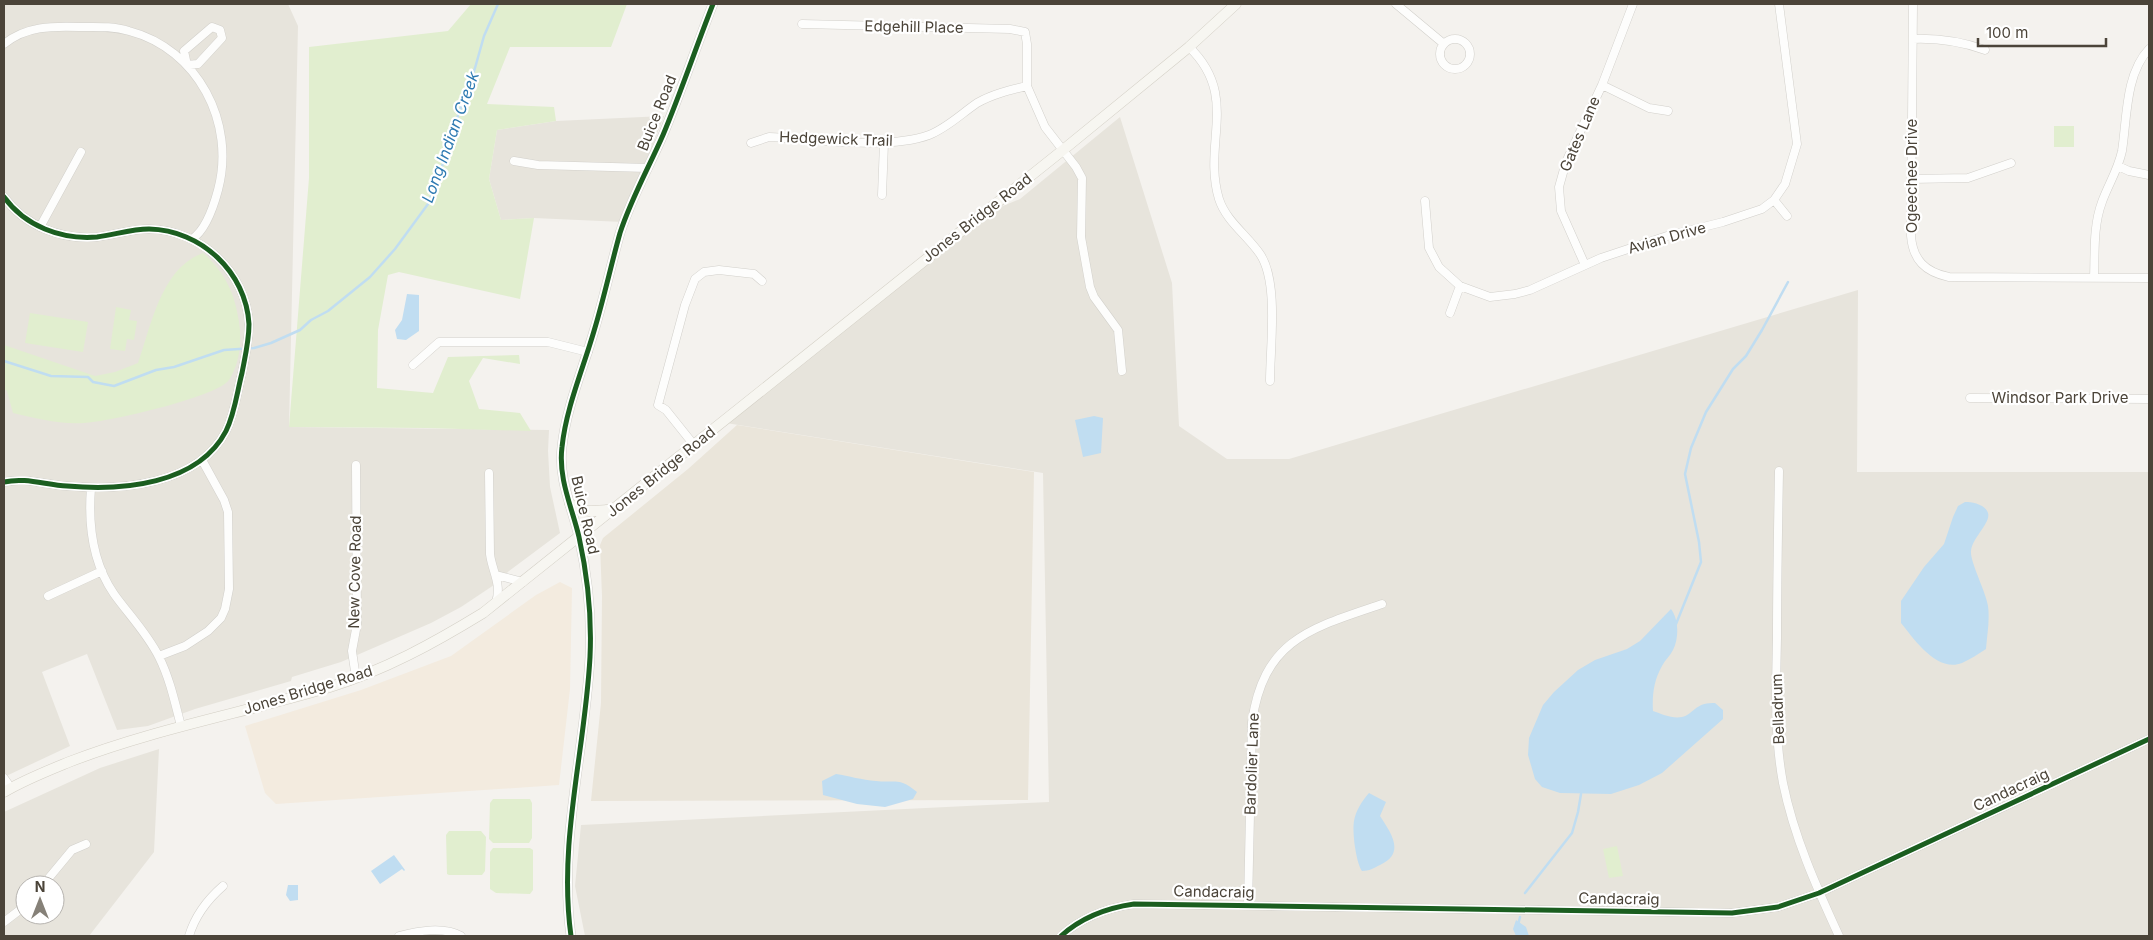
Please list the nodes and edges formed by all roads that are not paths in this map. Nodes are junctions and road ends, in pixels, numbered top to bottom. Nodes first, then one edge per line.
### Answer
1 (713, 4) edge
2 (1236, 4) edge
3 (1396, 4) edge
4 (1633, 4) edge
5 (1779, 4) edge
6 (1913, 4) edge
7 (802, 24) dead end
8 (1913, 39) junction
9 (4, 44) edge
10 (1444, 44) junction
11 (1189, 47) junction
12 (2149, 49) edge
13 (1985, 50) dead end
14 (187, 65) junction
15 (1602, 84) junction
16 (1027, 86) junction
17 (1668, 110) dead end
18 (751, 143) dead end
19 (884, 143) junction
20 (1063, 150) junction
21 (81, 152) dead end
22 (514, 161) dead end
23 (2011, 163) dead end
24 (2118, 166) junction
25 (648, 168) junction
26 (2149, 175) edge
27 (1911, 179) junction
28 (882, 195) dead end
29 (4, 197) edge
30 (1774, 200) junction
31 (1425, 201) dead end
32 (1788, 216) dead end
33 (40, 227) junction
34 (192, 239) junction
35 (1585, 265) junction
36 (2094, 278) junction
37 (2149, 278) edge
38 (762, 281) dead end
39 (1460, 286) junction
40 (1450, 313) dead end
41 (588, 352) junction
42 (413, 365) dead end
43 (1122, 371) dead end
44 (1270, 382) dead end
45 (1970, 398) dead end
46 (2149, 399) edge
47 (694, 445) junction
48 (202, 460) junction
49 (356, 465) dead end
50 (1779, 471) dead end
51 (490, 473) dead end
52 (4, 482) edge
53 (91, 488) junction
54 (570, 504) junction
55 (615, 509) junction
56 (579, 538) junction
57 (102, 571) junction
58 (496, 575) junction
59 (524, 582) junction
60 (48, 596) dead end
61 (496, 603) junction
62 (1382, 604) dead end
63 (159, 656) junction
64 (356, 678) junction
65 (181, 726) junction
66 (2149, 739) edge
67 (4, 778) edge
68 (7, 790) edge
69 (86, 844) dead end
70 (51, 875) edge
71 (223, 886) dead end
72 (1819, 893) junction
73 (1248, 905) junction
74 (15, 914) edge
75 (4, 922) edge
76 (189, 936) edge
77 (399, 936) edge
78 (461, 936) edge
79 (571, 936) edge
80 (1061, 936) edge
81 (1839, 936) edge

1 - 25 street, Buice Road
2 - 11 main road, Jones Bridge Road
3 - 10 street
4 - 15 street, Gates Lane
5 - 30 street, Avian Drive
6 - 8 street, Ogeechee Drive
7 - 16 street, Edgehill Place
8 - 13 street
8 - 27 street, Ogeechee Drive
9 - 14 street
10 - 10 street
11 - 20 main road, Jones Bridge Road
11 - 44 street
12 - 24 street
14 - 14 street
14 - 34 street
15 - 17 street
15 - 35 street, Gates Lane
16 - 19 street, Hedgewick Trail
16 - 20 street
18 - 19 street, Hedgewick Trail
19 - 28 street
20 - 43 street
20 - 47 main road, Jones Bridge Road
21 - 33 street
22 - 25 street
23 - 27 street
24 - 26 street
24 - 36 street
25 - 41 street, Buice Road
27 - 36 street, Ogeechee Drive
29 - 33 street
30 - 32 street
30 - 35 street, Avian Drive
31 - 39 street, Avian Drive
33 - 34 street
34 - 48 street
35 - 39 street, Avian Drive
36 - 37 street, Ogeechee Drive
38 - 47 street
39 - 40 street
41 - 42 street
41 - 54 street, Buice Road
45 - 46 street, Windsor Park Drive
47 - 55 main road, Jones Bridge Road
48 - 53 street
48 - 63 street
49 - 64 street, New Cove Road
50 - 72 street, Belladrum
51 - 58 street
52 - 53 street
53 - 57 street
54 - 55 main road
54 - 56 street, Buice Road
55 - 56 main road, Jones Bridge Road
56 - 59 main road, Jones Bridge Road
56 - 79 street, Buice Road
57 - 60 street
57 - 63 street
58 - 59 street
58 - 61 street
59 - 61 main road, Jones Bridge Road
61 - 64 main road, Jones Bridge Road
62 - 73 street, Bardolier Lane
63 - 65 street
64 - 65 main road, Jones Bridge Road
65 - 68 main road, Jones Bridge Road
66 - 72 street, Candacraig
67 - 68 street
69 - 70 street
71 - 76 street
72 - 73 street, Candacraig
72 - 81 street, Belladrum
73 - 80 street, Candacraig
74 - 75 street
77 - 78 street

